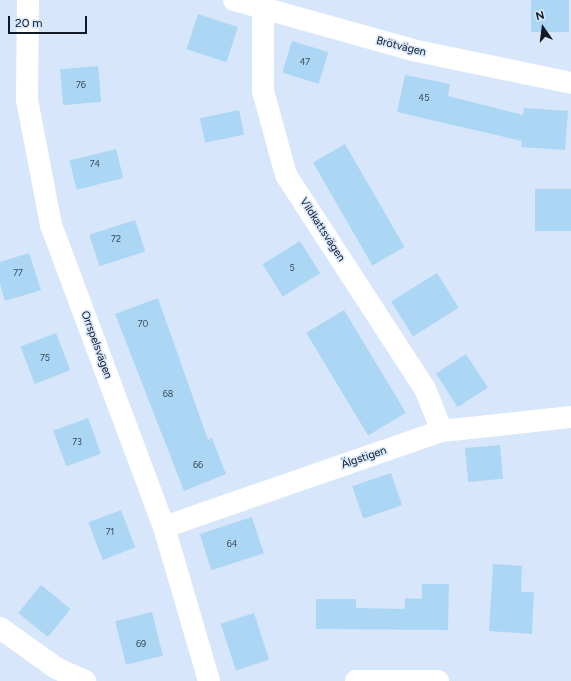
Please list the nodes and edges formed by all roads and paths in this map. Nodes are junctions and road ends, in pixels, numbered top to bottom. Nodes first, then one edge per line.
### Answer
1 (28, 0) edge
2 (234, 0) edge
3 (263, 9) junction
4 (571, 83) edge
5 (571, 417) edge
6 (442, 431) junction
7 (164, 527) junction
8 (0, 628) edge
9 (85, 681) edge
10 (209, 681) edge
11 (356, 681) edge
12 (438, 681) edge

1 - 7 street, Orrspelsvägen
2 - 3 street, Brötvägen
3 - 4 street, Brötvägen
3 - 6 street, Vildkattsvägen
5 - 6 street, Älgstigen
6 - 7 street, Älgstigen
7 - 10 street, Orrspelsvägen
8 - 9 street
11 - 12 street

